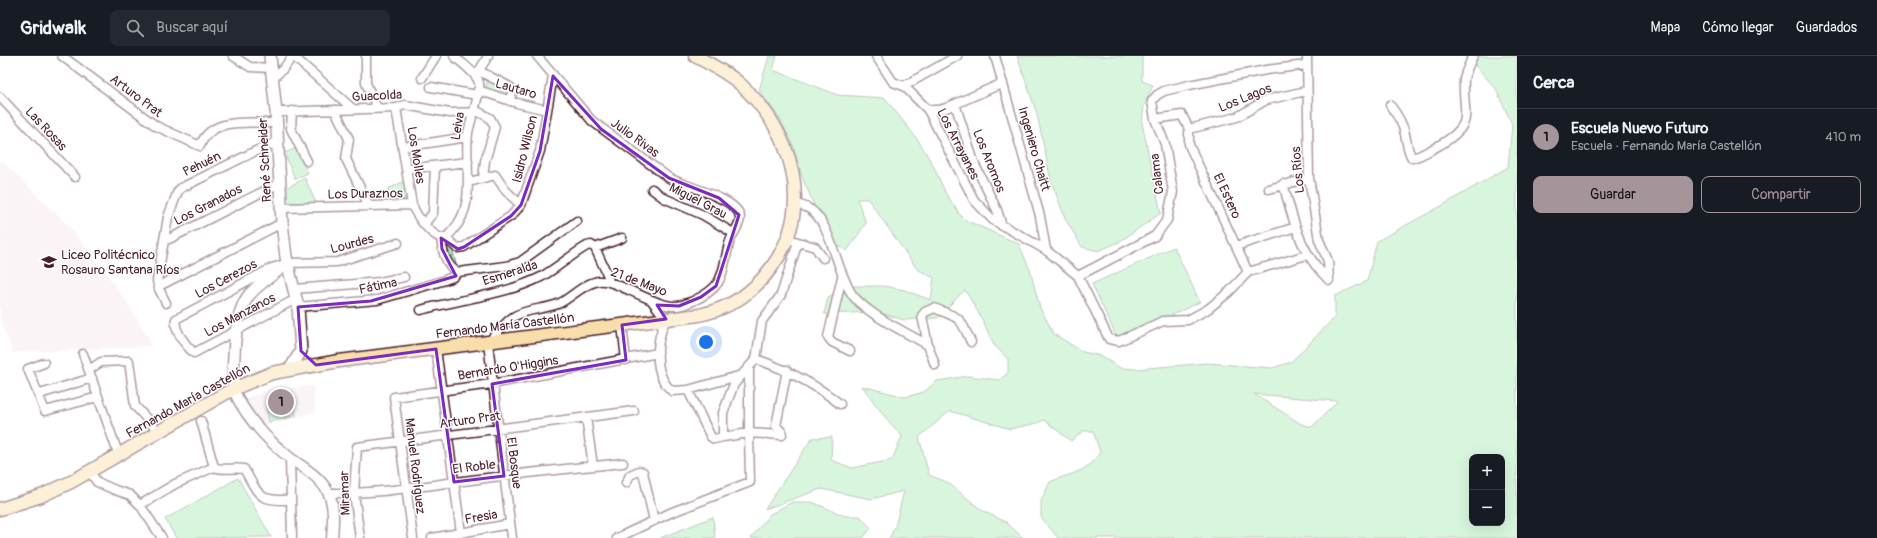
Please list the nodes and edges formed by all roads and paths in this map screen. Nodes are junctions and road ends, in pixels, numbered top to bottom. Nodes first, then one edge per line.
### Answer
1 (62, 56) edge
2 (233, 56) edge
3 (270, 56) edge
4 (293, 56) edge
5 (366, 56) edge
6 (436, 56) edge
7 (454, 56) edge
8 (488, 56) edge
9 (538, 56) edge
10 (695, 56) edge
11 (876, 56) edge
12 (957, 56) edge
13 (995, 56) edge
14 (1473, 56) edge
15 (1306, 60) edge
16 (273, 73) junction
17 (477, 74) junction
18 (552, 76) junction
19 (422, 78) dead end
20 (1003, 83) junction
21 (904, 86) junction
22 (431, 87) dead end
23 (1306, 91) junction
24 (478, 93) junction
25 (0, 97) edge
26 (510, 101) junction
27 (955, 104) junction
28 (1390, 105) dead end
29 (377, 108) junction
30 (396, 108) junction
31 (353, 109) junction
32 (335, 110) junction
33 (547, 110) junction
34 (928, 110) junction
35 (292, 111) junction
36 (472, 112) junction
37 (277, 117) junction
38 (1155, 119) junction
39 (1189, 129) junction
40 (467, 138) junction
41 (278, 143) junction
42 (200, 146) joint
43 (402, 147) junction
44 (307, 161) dead end
45 (468, 162) junction
46 (435, 166) junction
47 (406, 170) junction
48 (75, 177) dead end
49 (484, 178) junction
50 (1309, 178) junction
51 (469, 182) junction
52 (280, 183) junction
53 (1283, 184) junction
54 (652, 189) dead end
55 (1269, 189) dead end
56 (796, 204) junction
57 (412, 205) junction
58 (521, 205) junction
59 (369, 206) junction
60 (282, 208) junction
61 (738, 212) joint
62 (577, 221) dead end
63 (282, 223) junction
64 (424, 223) junction
65 (1002, 226) junction
66 (1296, 227) junction
67 (733, 233) junction
68 (443, 238) junction
69 (622, 238) dead end
70 (169, 239) dead end
71 (793, 241) junction
72 (398, 243) dead end
73 (1236, 246) junction
74 (595, 248) junction
75 (1046, 250) junction
76 (1307, 255) junction
77 (823, 258) dead end
78 (288, 263) junction
79 (458, 272) junction
80 (1248, 272) junction
81 (1078, 276) junction
82 (404, 277) dead end
83 (842, 277) junction
84 (608, 282) junction
85 (164, 284) dead end
86 (296, 298) junction
87 (650, 299) junction
88 (166, 303) dead end
89 (421, 310) dead end
90 (666, 319) junction
91 (622, 325) junction
92 (236, 331) junction
93 (971, 342) dead end
94 (488, 343) junction
95 (928, 346) junction
96 (436, 349) junction
97 (301, 351) junction
98 (850, 351) dead end
99 (194, 353) joint
100 (658, 353) junction
101 (83, 354) dead end
102 (756, 359) junction
103 (626, 360) junction
104 (44, 363) dead end
105 (316, 365) junction
106 (935, 365) dead end
107 (749, 367) junction
108 (290, 369) junction
109 (89, 370) junction
110 (787, 370) junction
111 (742, 375) junction
112 (92, 378) junction
113 (492, 384) junction
114 (233, 389) junction
115 (442, 390) junction
116 (688, 390) junction
117 (40, 394) junction
118 (98, 397) junction
119 (394, 397) joint
120 (840, 404) dead end
121 (634, 411) dead end
122 (586, 417) junction
123 (201, 422) dead end
124 (498, 428) junction
125 (159, 432) junction
126 (749, 434) junction
127 (448, 435) junction
128 (723, 437) junction
129 (400, 442) junction
130 (357, 447) joint
131 (119, 456) junction
132 (290, 458) junction
133 (623, 463) dead end
134 (592, 466) junction
135 (214, 467) junction
136 (90, 472) junction
137 (504, 476) junction
138 (454, 482) junction
139 (626, 484) dead end
140 (406, 490) junction
141 (329, 493) junction
142 (354, 493) junction
143 (291, 500) junction
144 (140, 505) junction
145 (0, 509) edge
146 (654, 521) junction
147 (510, 524) junction
148 (461, 533) junction
149 (162, 538) edge
150 (292, 538) edge
151 (332, 538) edge
152 (360, 538) edge
153 (413, 538) edge
154 (432, 538) edge
155 (512, 538) edge
156 (617, 538) edge

1 - 42 street, Arturo Prat
2 - 16 street
3 - 16 main road, René Schneider
4 - 16 street
4 - 31 street
5 - 29 street
6 - 19 street
7 - 17 street
8 - 17 street
9 - 18 street, Julio Rivas
10 - 56 main road, Fernando María Castellón
11 - 21 street, Los Arrayanes
12 - 21 street
13 - 20 street, Ingeniero Chaitt
14 - 28 street
15 - 23 street, Los Ríos
15 - 38 street, Calama
16 - 37 main road, René Schneider
17 - 24 street, Leiva
17 - 26 street
18 - 33 street, Isidro Wilson
18 - 61 street, Julio Rivas
20 - 27 street
20 - 75 street, Ingeniero Chaitt
21 - 34 street, Los Arrayanes
22 - 24 street, Lautaro
23 - 39 street, Los Lagos
23 - 50 street, Los Ríos
24 - 26 street, Lautaro
24 - 36 street, Leiva
25 - 48 street, Las Rosas
26 - 33 street, Lautaro
27 - 34 street
27 - 65 street, Los Aromos
29 - 30 street, Guacolda
29 - 31 street, Guacolda
30 - 36 street, Guacolda
30 - 43 street, Los Molles
31 - 32 street, Guacolda
32 - 35 street, Guacolda
32 - 59 street
33 - 58 street, Isidro Wilson
34 - 65 street, Los Arrayanes
35 - 37 street, Guacolda
35 - 44 street
36 - 40 street, Leiva
36 - 49 street, Guacolda
37 - 41 main road, René Schneider
37 - 42 street, Guacolda
38 - 39 street
38 - 81 street, Calama
39 - 73 street, El Estero
40 - 43 street
40 - 45 street, Leiva
41 - 52 main road, René Schneider
41 - 88 street, Pehuén
43 - 47 street, Los Molles
45 - 46 street
45 - 51 street, Leiva
46 - 47 street
46 - 64 street
47 - 57 street, Los Molles
49 - 51 street
49 - 58 street
50 - 53 street
50 - 76 street, Los Ríos
51 - 68 street, Leiva
52 - 60 main road, René Schneider
52 - 70 street, Los Granados
53 - 55 street
53 - 66 street
54 - 67 street, Miguel Grau
56 - 71 main road, Fernando María Castellón
56 - 83 street
57 - 59 street, Los Duraznos
57 - 64 street, Los Duraznos
58 - 68 street, Isidro Wilson
59 - 60 street, Los Duraznos
60 - 63 main road, René Schneider
61 - 67 street, 21 de Mayo
62 - 79 street
63 - 78 main road, René Schneider
63 - 85 street
64 - 68 street, Los Duraznos
65 - 75 street, Los Arrayanes
66 - 73 street
66 - 76 street
67 - 87 street, 21 de Mayo
68 - 79 street
69 - 74 street, Esmeralda
71 - 77 street
71 - 90 main road, Fernando María Castellón
71 - 102 street
72 - 78 street, Lourdes
73 - 80 street, El Estero
74 - 84 street
74 - 89 street, Esmeralda
75 - 81 street, Los Arrayanes
76 - 80 street
78 - 86 main road, René Schneider
78 - 92 main road
78 - 99 street, Los Cerezos
79 - 86 street, Fátima
80 - 81 street
82 - 86 street
83 - 95 street
83 - 98 street
84 - 87 street, 21 de Mayo
84 - 94 street, 21 de Mayo
86 - 92 street, Los Manzanos
86 - 97 main road, René Schneider
87 - 90 street
90 - 91 main road, Fernando María Castellón
90 - 100 street
91 - 94 main road, Fernando María Castellón
91 - 103 street
92 - 99 street, Los Manzanos
92 - 114 main road
93 - 95 street
94 - 96 main road, Fernando María Castellón
94 - 113 street, El Bosque
95 - 106 street
96 - 105 main road, Fernando María Castellón
96 - 115 street
97 - 105 main road
97 - 108 main road
100 - 103 street, Bernardo O'Higgins
100 - 116 street
101 - 109 street
102 - 107 street
102 - 110 street
103 - 113 street, Bernardo O'Higgins
104 - 117 street
105 - 108 main road, Fernando María Castellón
107 - 111 street
107 - 126 street
108 - 114 main road, Fernando María Castellón
109 - 112 street
109 - 125 street
110 - 120 street
110 - 126 street
111 - 116 street
111 - 128 street
112 - 117 street
112 - 118 street
113 - 115 street, Bernardo O'Higgins
113 - 124 street, El Bosque
114 - 125 main road, Fernando María Castellón
114 - 132 street
115 - 119 street, Bernardo O'Higgins
115 - 127 street
116 - 128 street
117 - 118 street
118 - 131 street
119 - 129 street, Manuel Rodríguez
121 - 122 street, Arturo Prat
122 - 124 street, Arturo Prat
122 - 134 street
123 - 135 street
124 - 127 street, Arturo Prat
124 - 137 street, El Bosque
125 - 131 main road, Fernando María Castellón
126 - 128 street
126 - 146 street
127 - 129 street, Arturo Prat
127 - 138 street
129 - 130 street, Arturo Prat
129 - 140 street, Manuel Rodríguez
130 - 142 street, Miramar
131 - 136 main road, Fernando María Castellón
132 - 141 street
132 - 143 street
133 - 134 street, El Roble
134 - 137 street, El Roble
135 - 143 street
135 - 144 street
136 - 144 street
136 - 145 main road, Fernando María Castellón
137 - 138 street, El Roble
137 - 147 street, El Bosque
138 - 140 street, El Roble
138 - 148 street
139 - 146 street
140 - 142 street, El Roble
140 - 153 street, Manuel Rodríguez
141 - 142 street, El Roble
141 - 151 street
142 - 152 street, Miramar
143 - 150 street
144 - 149 street
146 - 156 street
147 - 148 street, Fresia
147 - 155 street, El Bosque
148 - 154 street, Fresia

